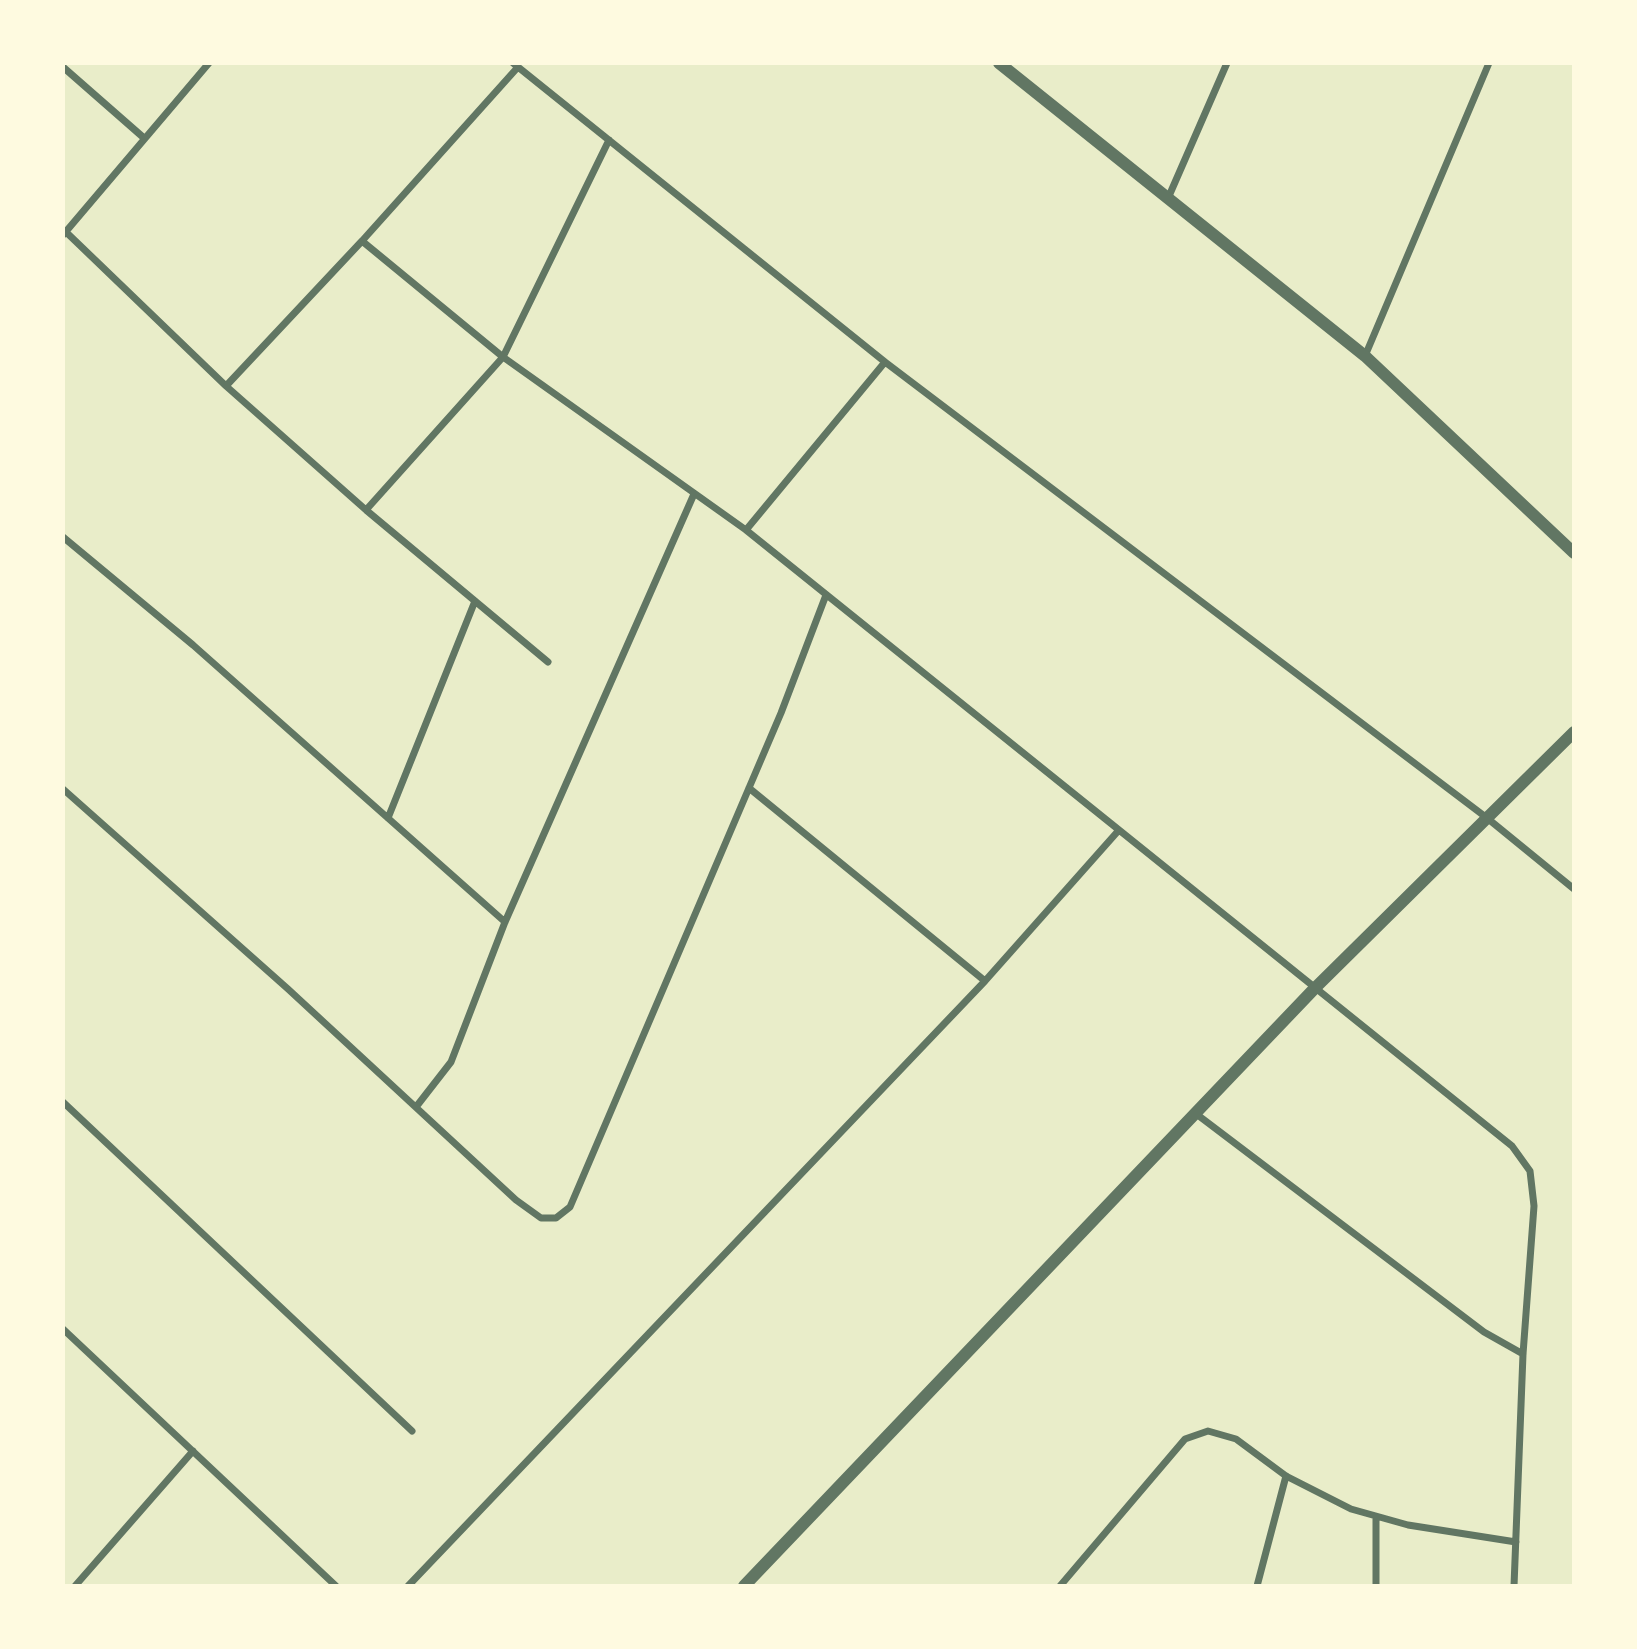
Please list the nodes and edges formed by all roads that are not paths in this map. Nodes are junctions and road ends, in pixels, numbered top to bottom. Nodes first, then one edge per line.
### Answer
1 (209, 63) edge
2 (999, 63) edge
3 (1227, 63) edge
4 (1489, 63) edge
5 (515, 65) edge
6 (63, 67) edge
7 (144, 138) junction
8 (609, 140) junction
9 (1169, 196) junction
10 (64, 234) edge
11 (362, 241) junction
12 (1365, 356) junction
13 (503, 357) junction
14 (885, 362) junction
15 (226, 386) junction
16 (694, 494) junction
17 (366, 510) junction
18 (746, 530) junction
19 (63, 537) edge
20 (1574, 553) edge
21 (826, 595) junction
22 (475, 601) junction
23 (548, 662) dead end
24 (1574, 732) edge
25 (749, 788) junction
26 (63, 789) edge
27 (388, 818) junction
28 (1487, 818) junction
29 (1119, 830) junction
30 (1574, 890) edge
31 (505, 922) junction
32 (985, 981) junction
33 (1314, 989) junction
34 (63, 1102) edge
35 (416, 1107) junction
36 (1195, 1113) junction
37 (63, 1329) edge
38 (1523, 1354) junction
39 (412, 1432) dead end
40 (192, 1451) junction
41 (1286, 1476) junction
42 (1376, 1518) junction
43 (1516, 1542) junction
44 (75, 1586) edge
45 (336, 1586) edge
46 (408, 1586) edge
47 (744, 1586) edge
48 (1060, 1586) edge
49 (1257, 1586) edge
50 (1376, 1586) edge
51 (1514, 1586) edge

1 - 7 street
2 - 9 street
3 - 9 street
4 - 12 street
5 - 8 street
5 - 11 street
6 - 7 street
7 - 10 street
8 - 13 street
8 - 14 street
9 - 12 street
10 - 15 street
11 - 13 street
11 - 15 street
12 - 20 street
13 - 16 street
13 - 17 street
14 - 18 street
14 - 28 street
15 - 17 street
16 - 18 street
16 - 31 street
17 - 22 street
18 - 21 street
19 - 27 street
21 - 25 street
21 - 29 street
22 - 23 street
22 - 27 street
24 - 28 street
25 - 32 street
25 - 35 street
26 - 35 street
27 - 31 street
28 - 30 street
28 - 33 street
29 - 32 street
29 - 33 street
31 - 35 street
32 - 46 street
33 - 36 street
33 - 38 street
34 - 39 street
36 - 38 street
36 - 47 street
37 - 40 street
38 - 43 street
40 - 44 street
40 - 45 street
41 - 42 street
41 - 48 street
41 - 49 street
42 - 43 street
42 - 50 street
43 - 51 street

